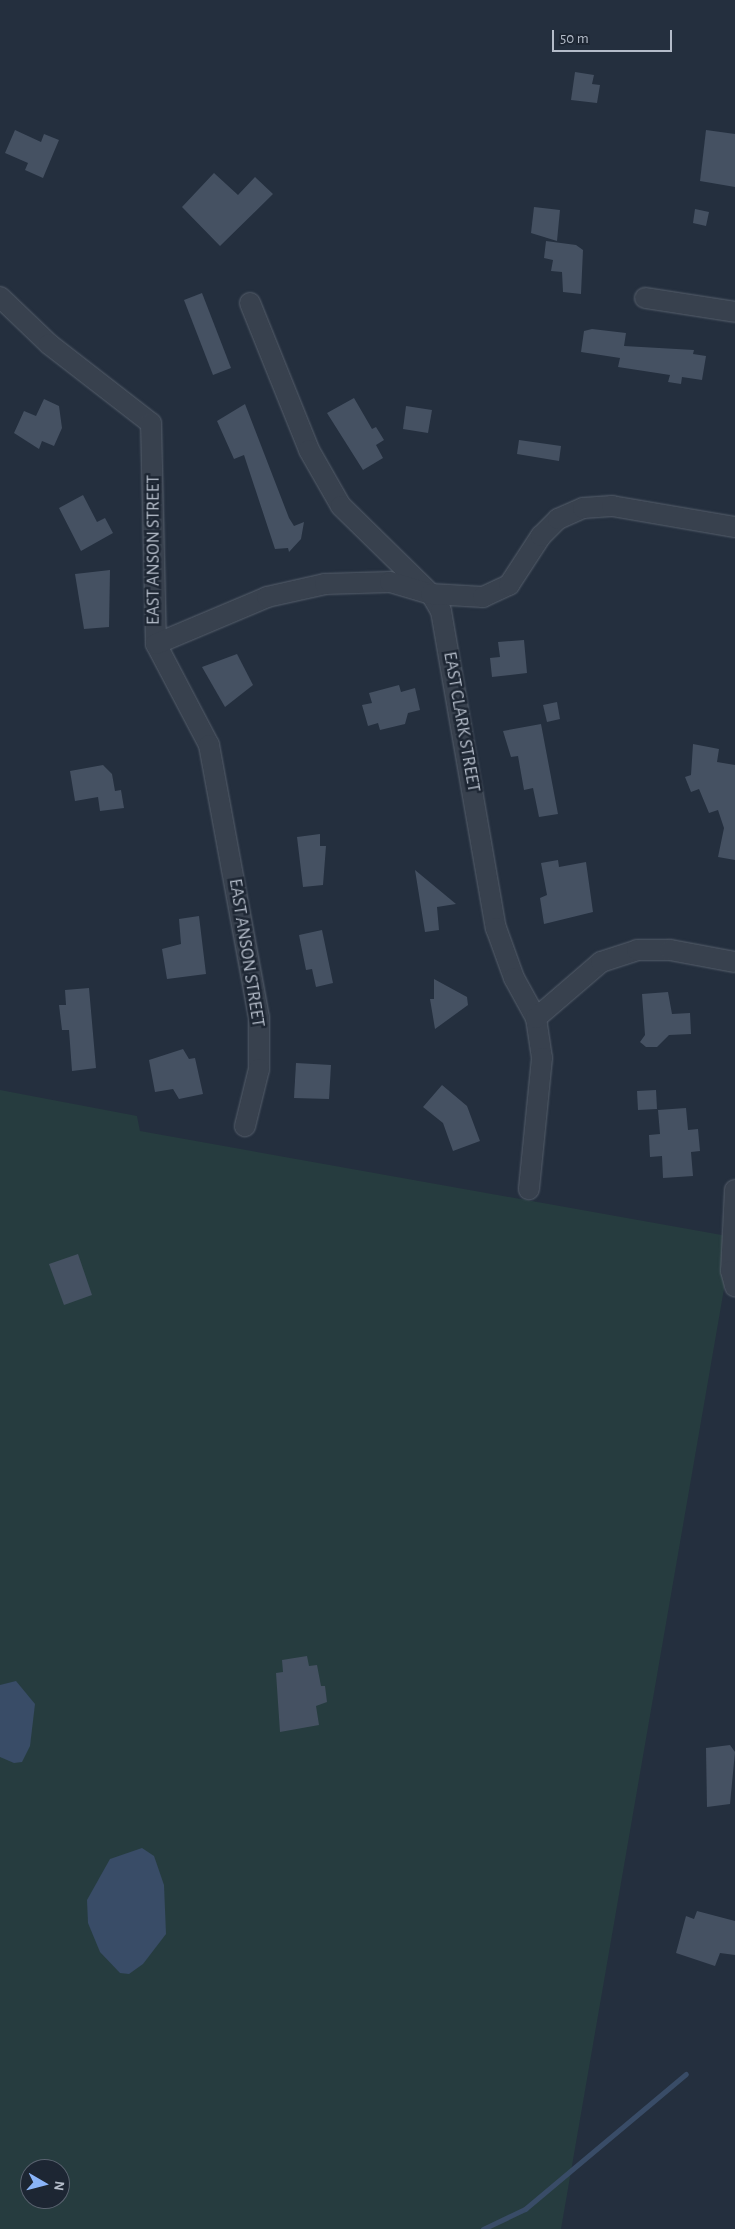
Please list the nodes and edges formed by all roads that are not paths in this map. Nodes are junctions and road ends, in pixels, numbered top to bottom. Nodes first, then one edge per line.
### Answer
1 (0, 297) edge
2 (645, 298) dead end
3 (250, 303) dead end
4 (735, 312) edge
5 (735, 527) edge
6 (431, 594) junction
7 (156, 644) junction
8 (735, 962) edge
9 (536, 1018) junction
10 (245, 1126) dead end
11 (529, 1190) dead end
12 (735, 1190) edge
13 (733, 1279) edge

1 - 7 street, EAST ANSON STREET
2 - 4 street
3 - 6 street, EAST CLARK STREET
5 - 6 street
6 - 7 street
6 - 9 street, EAST CLARK STREET
7 - 10 street, EAST ANSON STREET
8 - 9 street
9 - 11 street, EAST CLARK STREET
12 - 13 street

